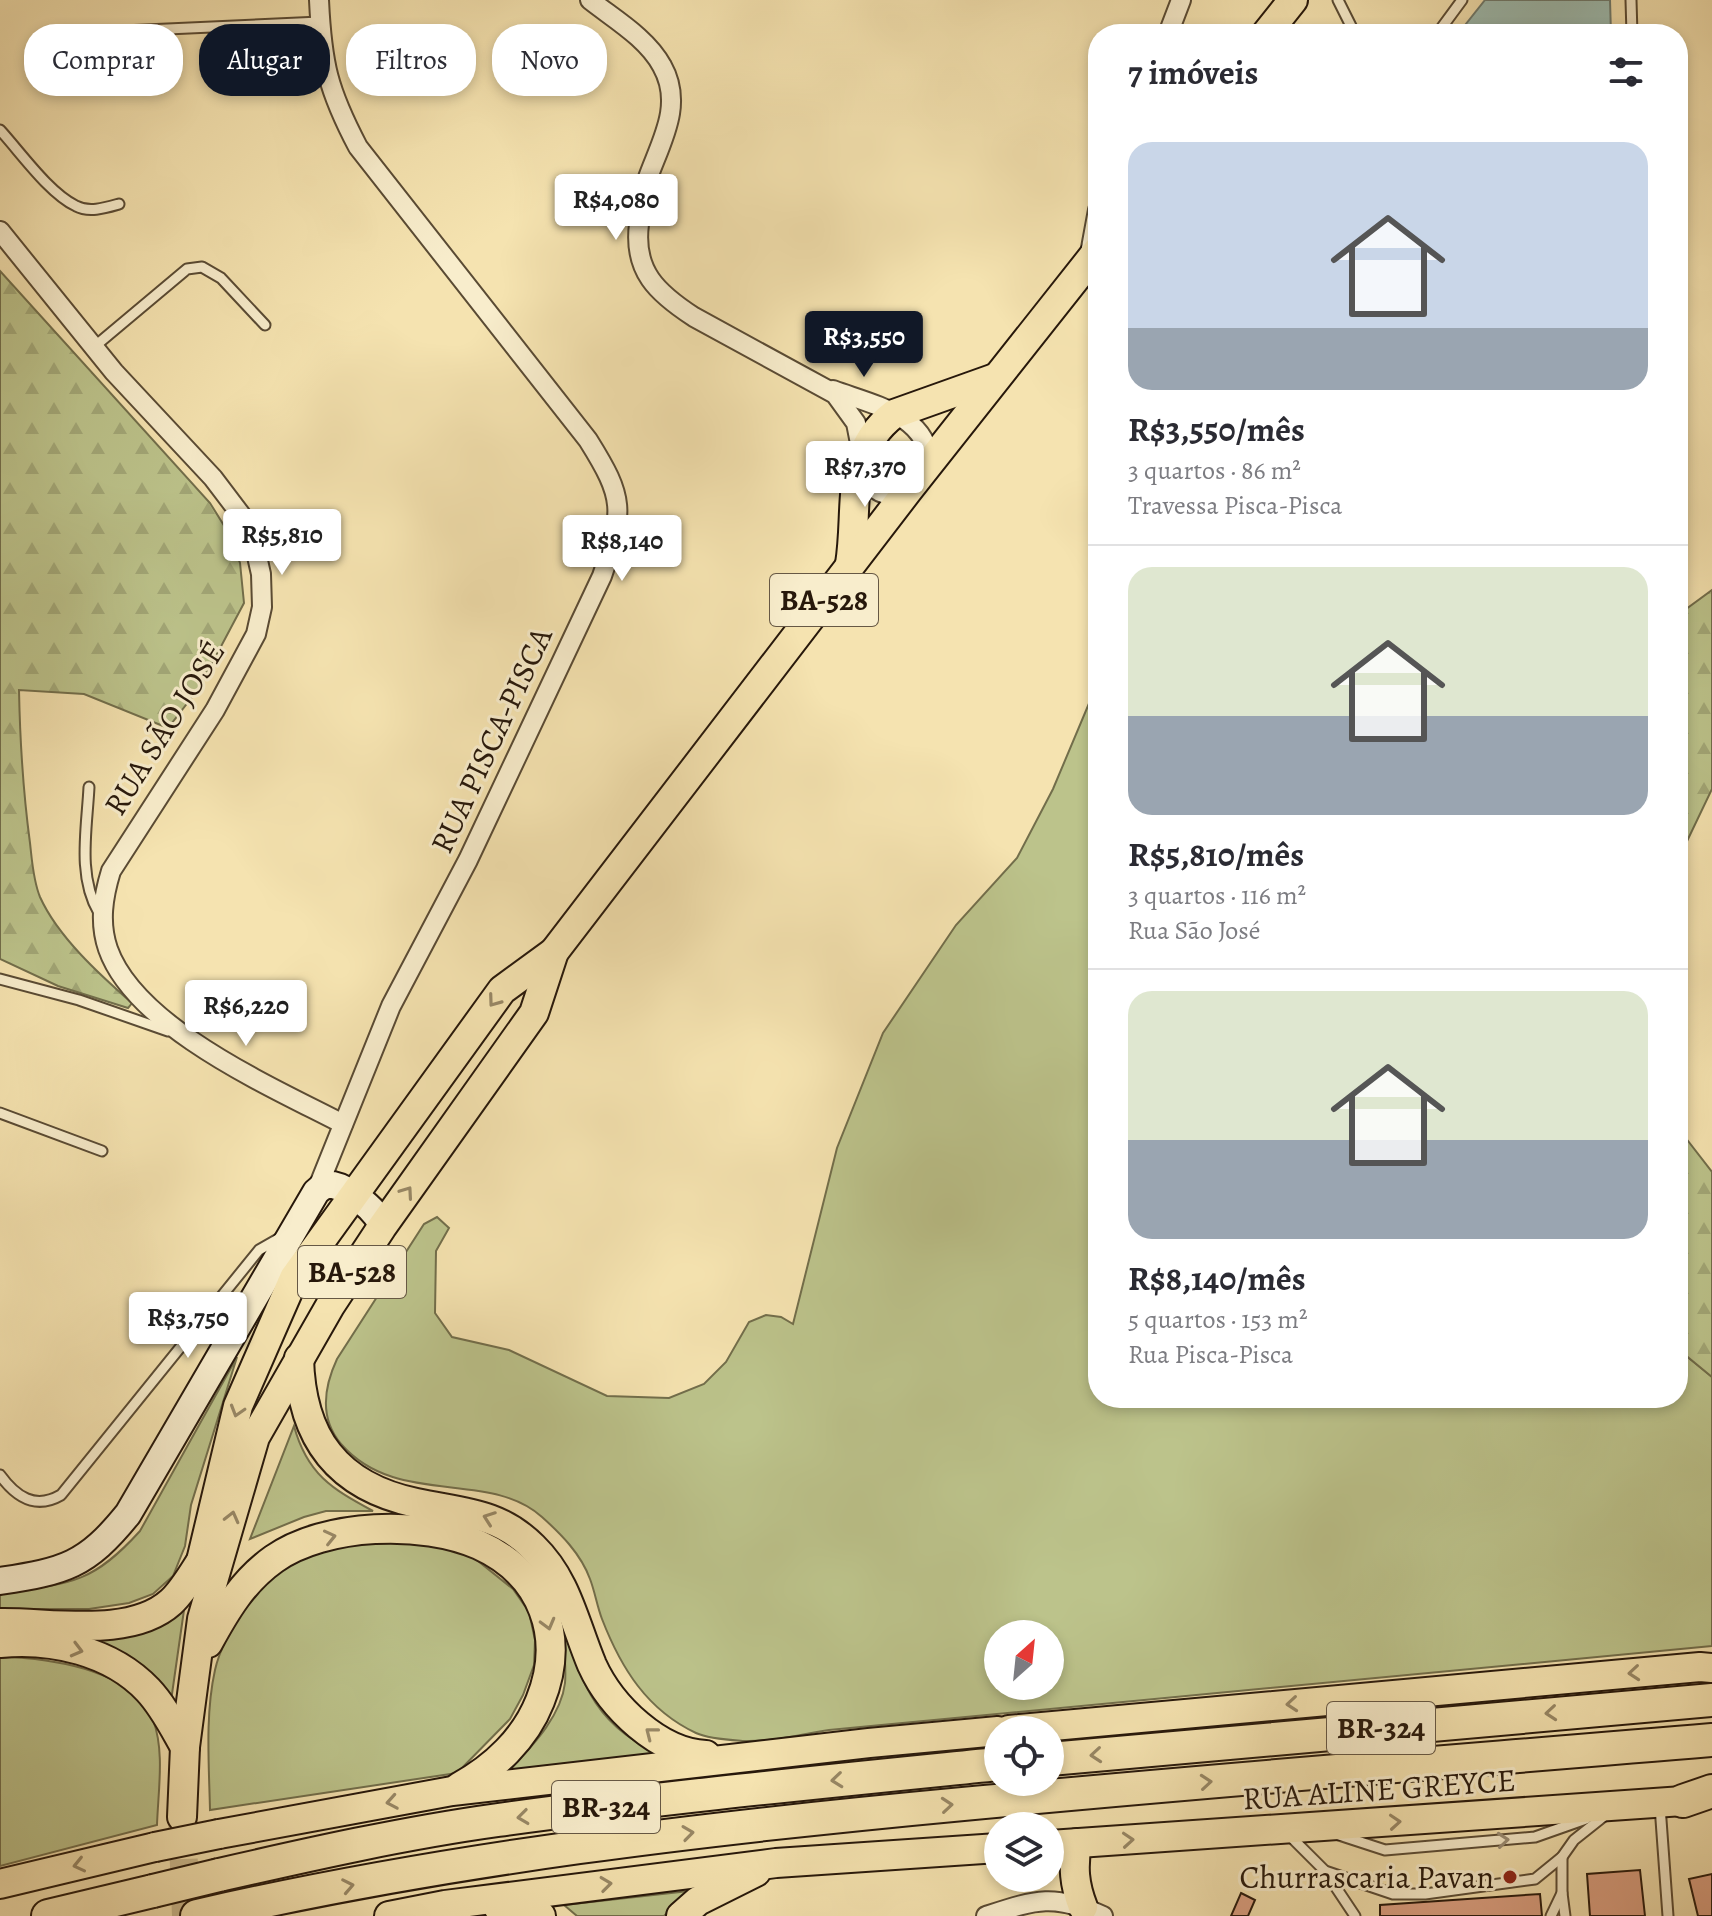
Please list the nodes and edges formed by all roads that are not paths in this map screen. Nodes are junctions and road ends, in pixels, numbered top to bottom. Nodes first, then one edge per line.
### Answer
1 (319, 0) edge
2 (590, 0) edge
3 (1181, 0) edge
4 (1293, 0) edge
5 (1338, 0) edge
6 (1462, 0) edge
7 (1631, 0) edge
8 (320, 22) junction
9 (1172, 24) edge
10 (1274, 24) edge
11 (1350, 24) edge
12 (1444, 24) edge
13 (1632, 24) edge
14 (183, 28) edge
15 (0, 130) edge
16 (119, 204) dead end
17 (0, 231) edge
18 (1088, 262) edge
19 (265, 325) dead end
20 (94, 347) junction
21 (999, 376) junction
22 (819, 384) junction
23 (894, 414) junction
24 (862, 457) junction
25 (929, 464) junction
26 (909, 489) junction
27 (850, 566) junction
28 (89, 787) dead end
29 (102, 917) junction
30 (554, 952) junction
31 (0, 979) edge
32 (197, 1044) junction
33 (0, 1113) edge
34 (343, 1124) junction
35 (102, 1151) dead end
36 (316, 1192) junction
37 (352, 1196) junction
38 (382, 1227) junction
39 (293, 1230) junction
40 (299, 1358) junction
41 (0, 1475) edge
42 (201, 1561) junction
43 (0, 1581) edge
44 (202, 1619) junction
45 (0, 1623) edge
46 (0, 1643) edge
47 (197, 1661) junction
48 (1712, 1668) edge
49 (1712, 1700) edge
50 (1064, 1725) edge
51 (984, 1732) edge
52 (1712, 1740) edge
53 (185, 1747) junction
54 (751, 1757) junction
55 (1064, 1758) edge
56 (984, 1765) edge
57 (452, 1791) junction
58 (1692, 1799) edge
59 (1613, 1810) junction
60 (182, 1817) tunnel mouth
61 (1283, 1829) junction
62 (1064, 1844) edge
63 (1064, 1847) edge
64 (984, 1849) edge
65 (1562, 1857) junction
66 (776, 1863) junction
67 (1325, 1871) junction
68 (0, 1884) edge
69 (1562, 1893) junction
70 (445, 1905) junction
71 (1093, 1911) edge
72 (207, 1914) edge
73 (993, 1915) edge
74 (48, 1916) edge
75 (389, 1916) edge
76 (541, 1916) edge
77 (681, 1916) edge
78 (1355, 1916) edge
79 (1551, 1916) edge
80 (1565, 1916) edge
81 (1668, 1916) edge

1 - 8 street, RUA PISCA-PISCA
2 - 22 street
3 - 9 street
4 - 10 main road
5 - 11 lane
6 - 12 lane
7 - 13 lane
8 - 14 lane
8 - 34 street, RUA PISCA-PISCA
15 - 16 lane
17 - 20 street, RUA SÃO JOSÉ
18 - 21 main road, BA-528
19 - 20 lane
20 - 29 street, RUA SÃO JOSÉ
21 - 23 main road
21 - 25 main road, BA-528
22 - 23 street
22 - 24 street
23 - 24 main road
23 - 25 street
24 - 26 street
24 - 27 main road
25 - 26 main road, BA-528
26 - 27 main road, BA-528
27 - 30 main road, BA-528
28 - 29 lane
29 - 32 street, RUA SÃO JOSÉ
30 -> 37 main road
38 -> 30 main road, BA-528
31 - 32 lane
32 - 34 street, RUA SÃO JOSÉ
33 - 35 lane
34 - 36 street, RUA PISCA-PISCA
36 - 37 street
36 - 39 street
37 - 38 street
37 -> 42 main road
38 - 40 main road, BA-528
39 - 41 lane
39 - 43 street
44 -> 40 main road, BA-528
54 -> 40 main road
42 - 44 main road
42 - 45 main road
44 - 47 main road, BA-528
46 -> 53 main road
47 - 53 main road, BA-528
47 -> 57 main road
48 -> 50 main road
49 -> 55 highway, BR-324
51 - 54 main road
72 -> 52 highway, BR-324
53 - 60 main road, BA-528
54 - 57 main road
56 -> 74 highway, BR-324, bridge
57 -> 68 main road, bridge
58 - 59 main road, RUA ALINE GREYCE
58 - 81 lane
61 -> 59 main road, RUA ALINE GREYCE
59 - 65 lane
62 -> 61 main road, RUA ALINE GREYCE
61 - 67 lane
63 - 71 main road
64 - 66 main road
65 - 67 lane
65 - 69 lane
70 -> 66 main road
66 - 77 main road
67 - 78 lane
69 - 79 lane
69 - 80 lane
70 - 75 main road
70 - 76 main road
71 - 73 street

